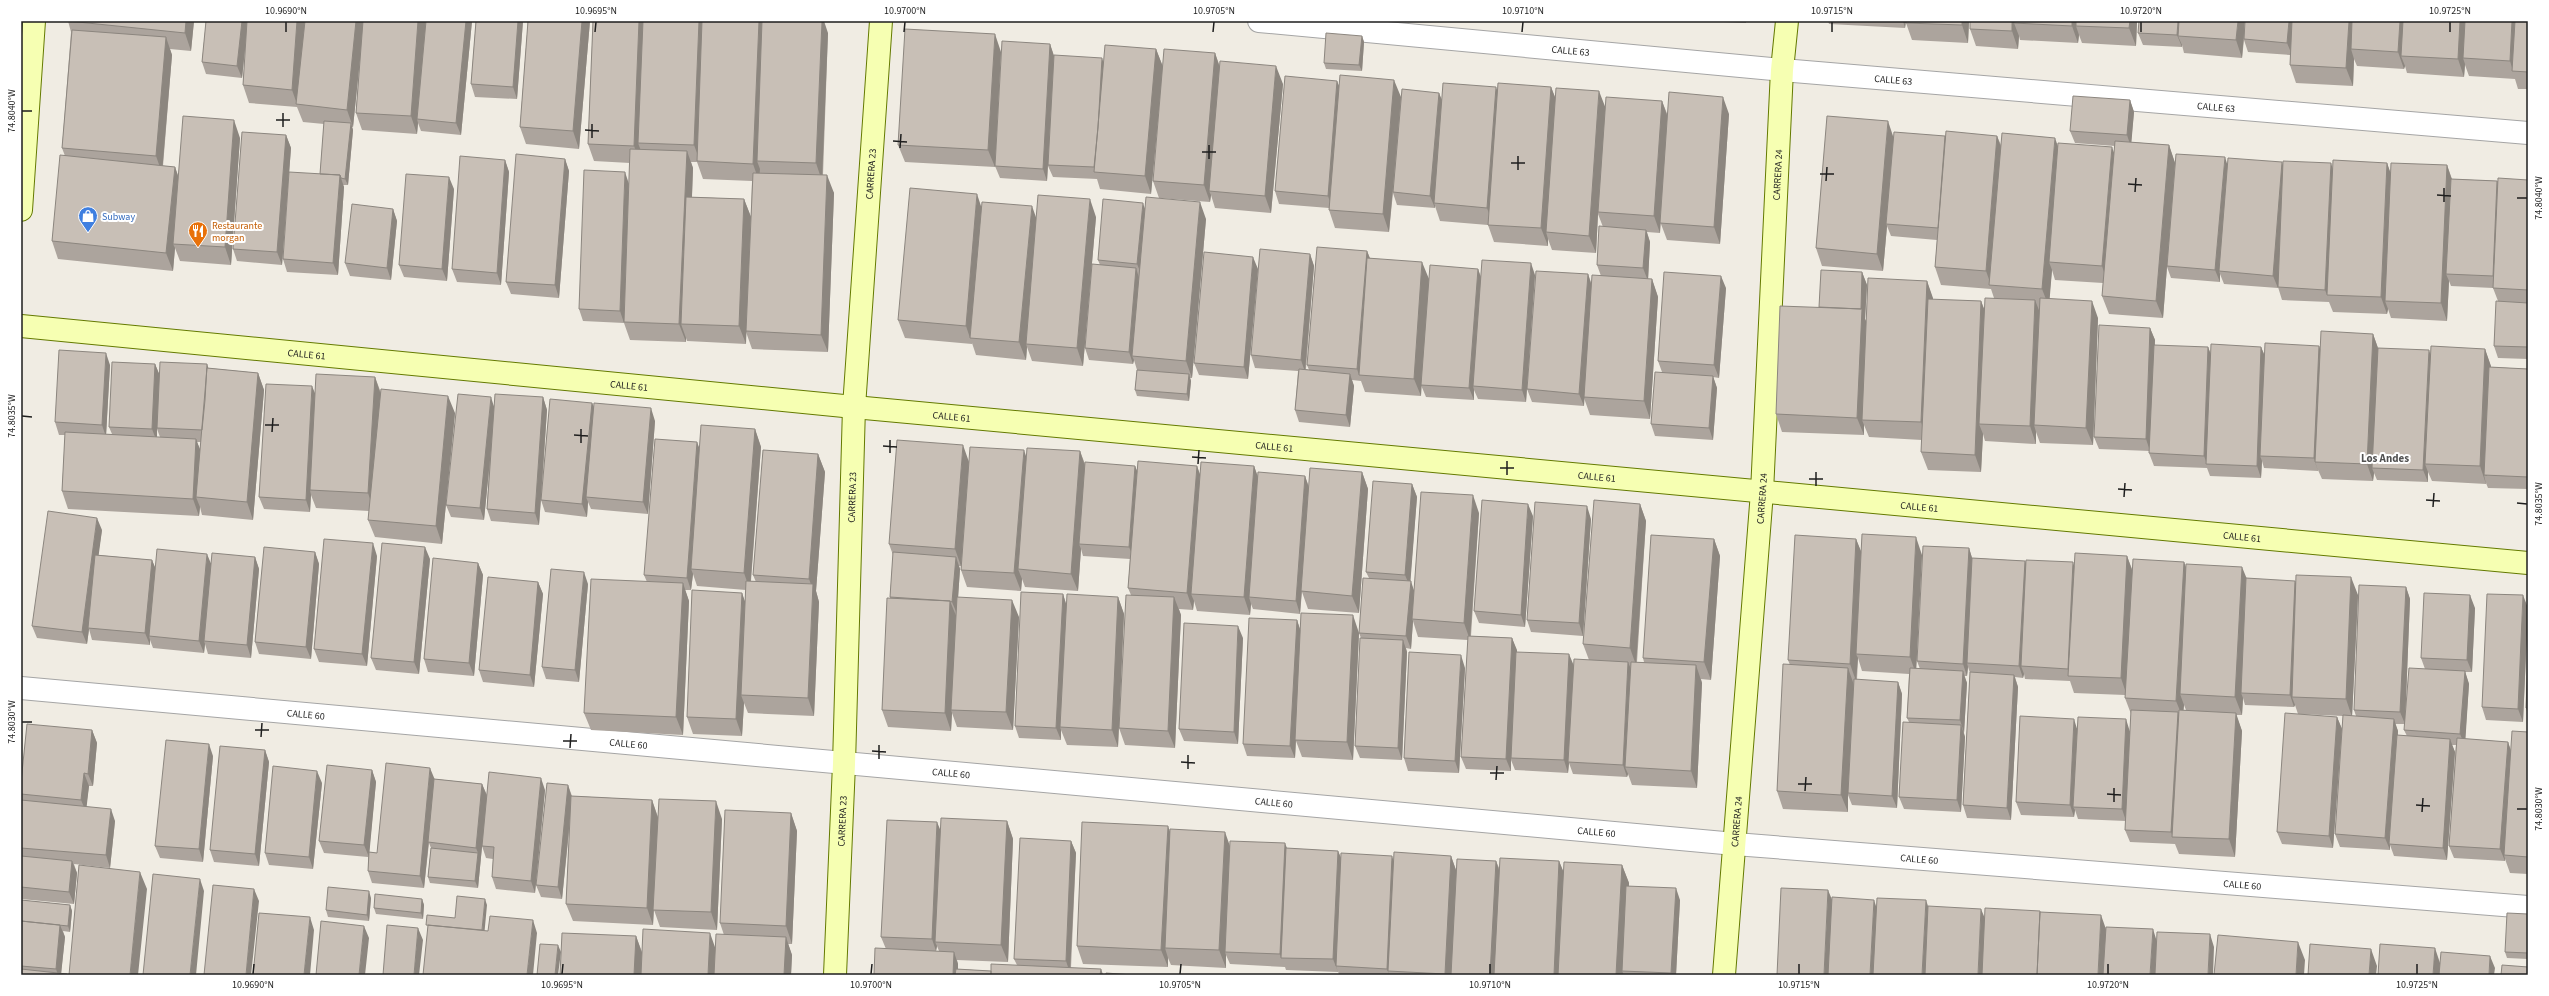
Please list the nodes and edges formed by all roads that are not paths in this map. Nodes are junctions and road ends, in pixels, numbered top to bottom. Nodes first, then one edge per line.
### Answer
1 (34, 21) edge
2 (881, 21) edge
3 (1258, 21) edge
4 (1787, 21) edge
5 (1782, 70) junction
6 (2528, 133) edge
7 (21, 210) edge
8 (21, 326) edge
9 (854, 407) junction
10 (1762, 492) junction
11 (2528, 563) edge
12 (21, 688) edge
13 (844, 764) junction
14 (1735, 844) junction
15 (2528, 907) edge
16 (835, 975) edge
17 (1724, 975) edge

1 - 7 street
2 - 9 street, CARRERA 23
3 - 5 street, CALLE 63
4 - 5 street, CARRERA 24
5 - 6 street, CALLE 63
5 - 10 street, CARRERA 24
8 - 9 street, CALLE 61
9 - 10 street, CALLE 61
9 - 13 street, CARRERA 23
10 - 11 street, CALLE 61
10 - 14 street, CARRERA 24
12 - 13 street, CALLE 60
13 - 14 street, CALLE 60
13 - 16 street, CARRERA 23
14 - 15 street, CALLE 60
14 - 17 street, CARRERA 24

